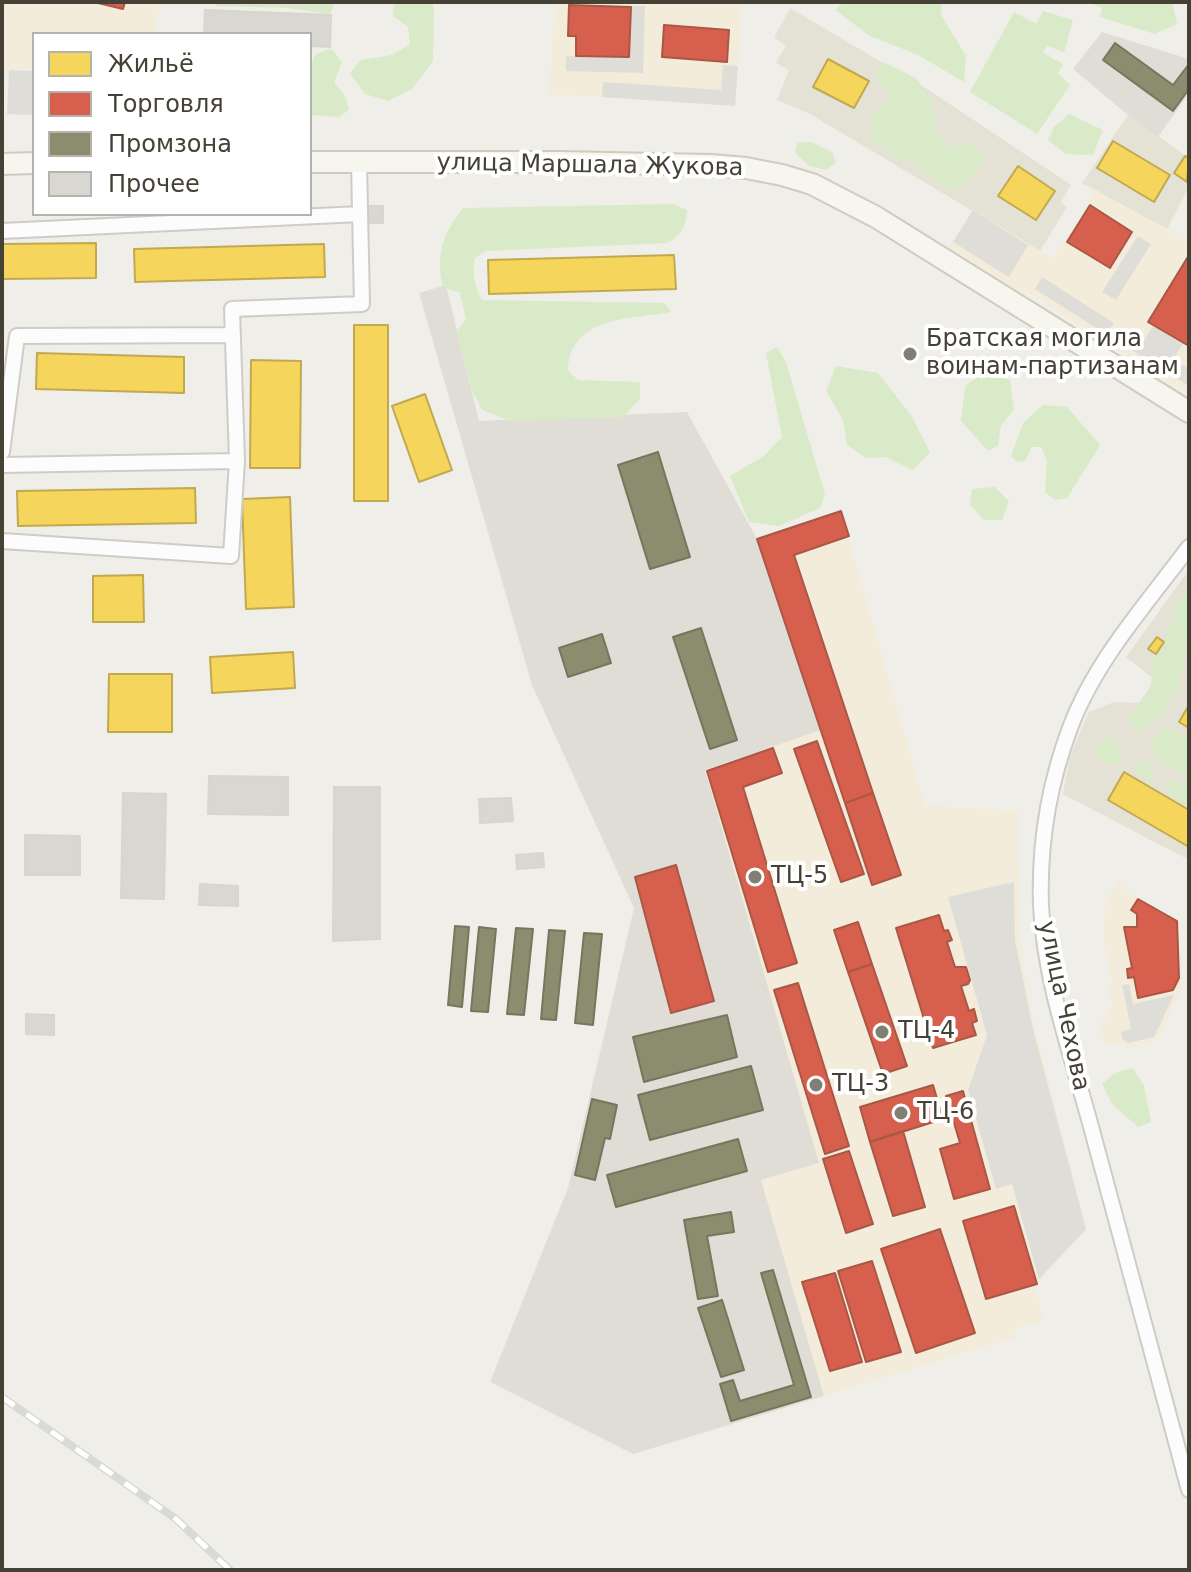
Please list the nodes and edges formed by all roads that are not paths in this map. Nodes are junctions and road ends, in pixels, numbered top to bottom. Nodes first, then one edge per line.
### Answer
1 (312, 162) edge
2 (32, 163) edge
3 (359, 163) junction
4 (2, 164) edge
5 (360, 214) junction
6 (2, 231) edge
7 (233, 335) junction
8 (1189, 412) edge
9 (2, 452) edge
10 (237, 461) junction
11 (2, 465) edge
12 (2, 541) edge
13 (1189, 547) edge
14 (1189, 1490) edge

1 - 3 main road, улица Маршала Жукова
2 - 4 main road
3 - 5 street
3 - 8 main road, улица Маршала Жукова
5 - 6 street
5 - 7 street
7 - 9 street
7 - 10 street
10 - 11 street
10 - 12 street
13 - 14 street, улица Чехова

